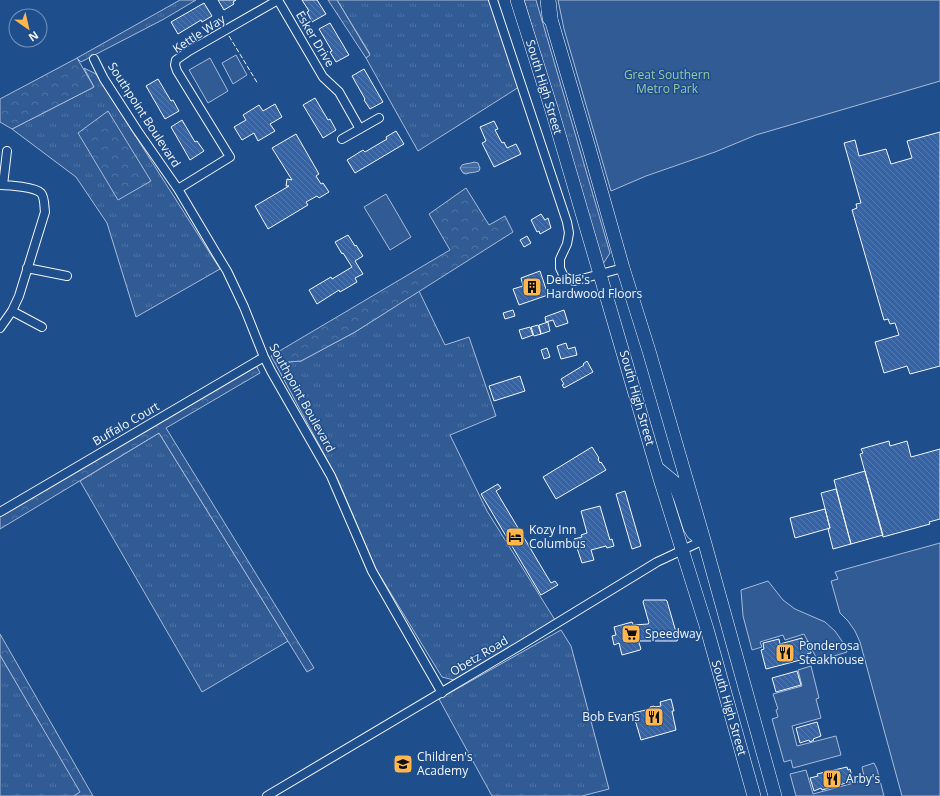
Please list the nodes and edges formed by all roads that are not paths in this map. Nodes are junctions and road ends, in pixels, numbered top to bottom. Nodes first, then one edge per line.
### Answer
1 (278, 0) edge
2 (494, 0) edge
3 (517, 0) edge
4 (545, 0) edge
5 (548, 0) edge
6 (550, 18) junction
7 (94, 59) dead end
8 (379, 118) dead end
9 (360, 129) junction
10 (342, 139) dead end
11 (7, 151) dead end
12 (1, 185) edge
13 (178, 189) junction
14 (27, 268) junction
15 (623, 268) junction
16 (600, 274) junction
17 (67, 276) dead end
18 (12, 311) junction
19 (42, 327) dead end
20 (0, 328) edge
21 (264, 357) junction
22 (657, 468) junction
23 (0, 512) edge
24 (704, 540) junction
25 (683, 550) junction
26 (442, 693) junction
27 (267, 796) edge
28 (754, 796) edge
29 (775, 796) edge

1 - 9 street, Esker Drive
1 - 13 street, Kettle Way
2 - 16 street
3 - 16 main road, South High Street
4 - 6 main road, South High Street
5 - 6 highway
6 - 15 main road, South High Street
7 - 13 street, Southpoint Boulevard
8 - 9 street
9 - 10 street
11 - 12 street
12 - 14 street
13 - 21 street, Southpoint Boulevard
14 - 17 street
14 - 18 street
15 - 16 street
15 - 24 main road, South High Street
16 - 22 main road, South High Street
18 - 19 street
18 - 20 street
21 - 23 street, Buffalo Court
21 - 26 street, Southpoint Boulevard
22 - 24 main road
22 - 25 main road, South High Street
24 - 25 street, Obetz Road
24 - 29 main road, South High Street
25 - 26 street, Obetz Road
25 - 28 main road, South High Street
26 - 27 street, Obetz Road

